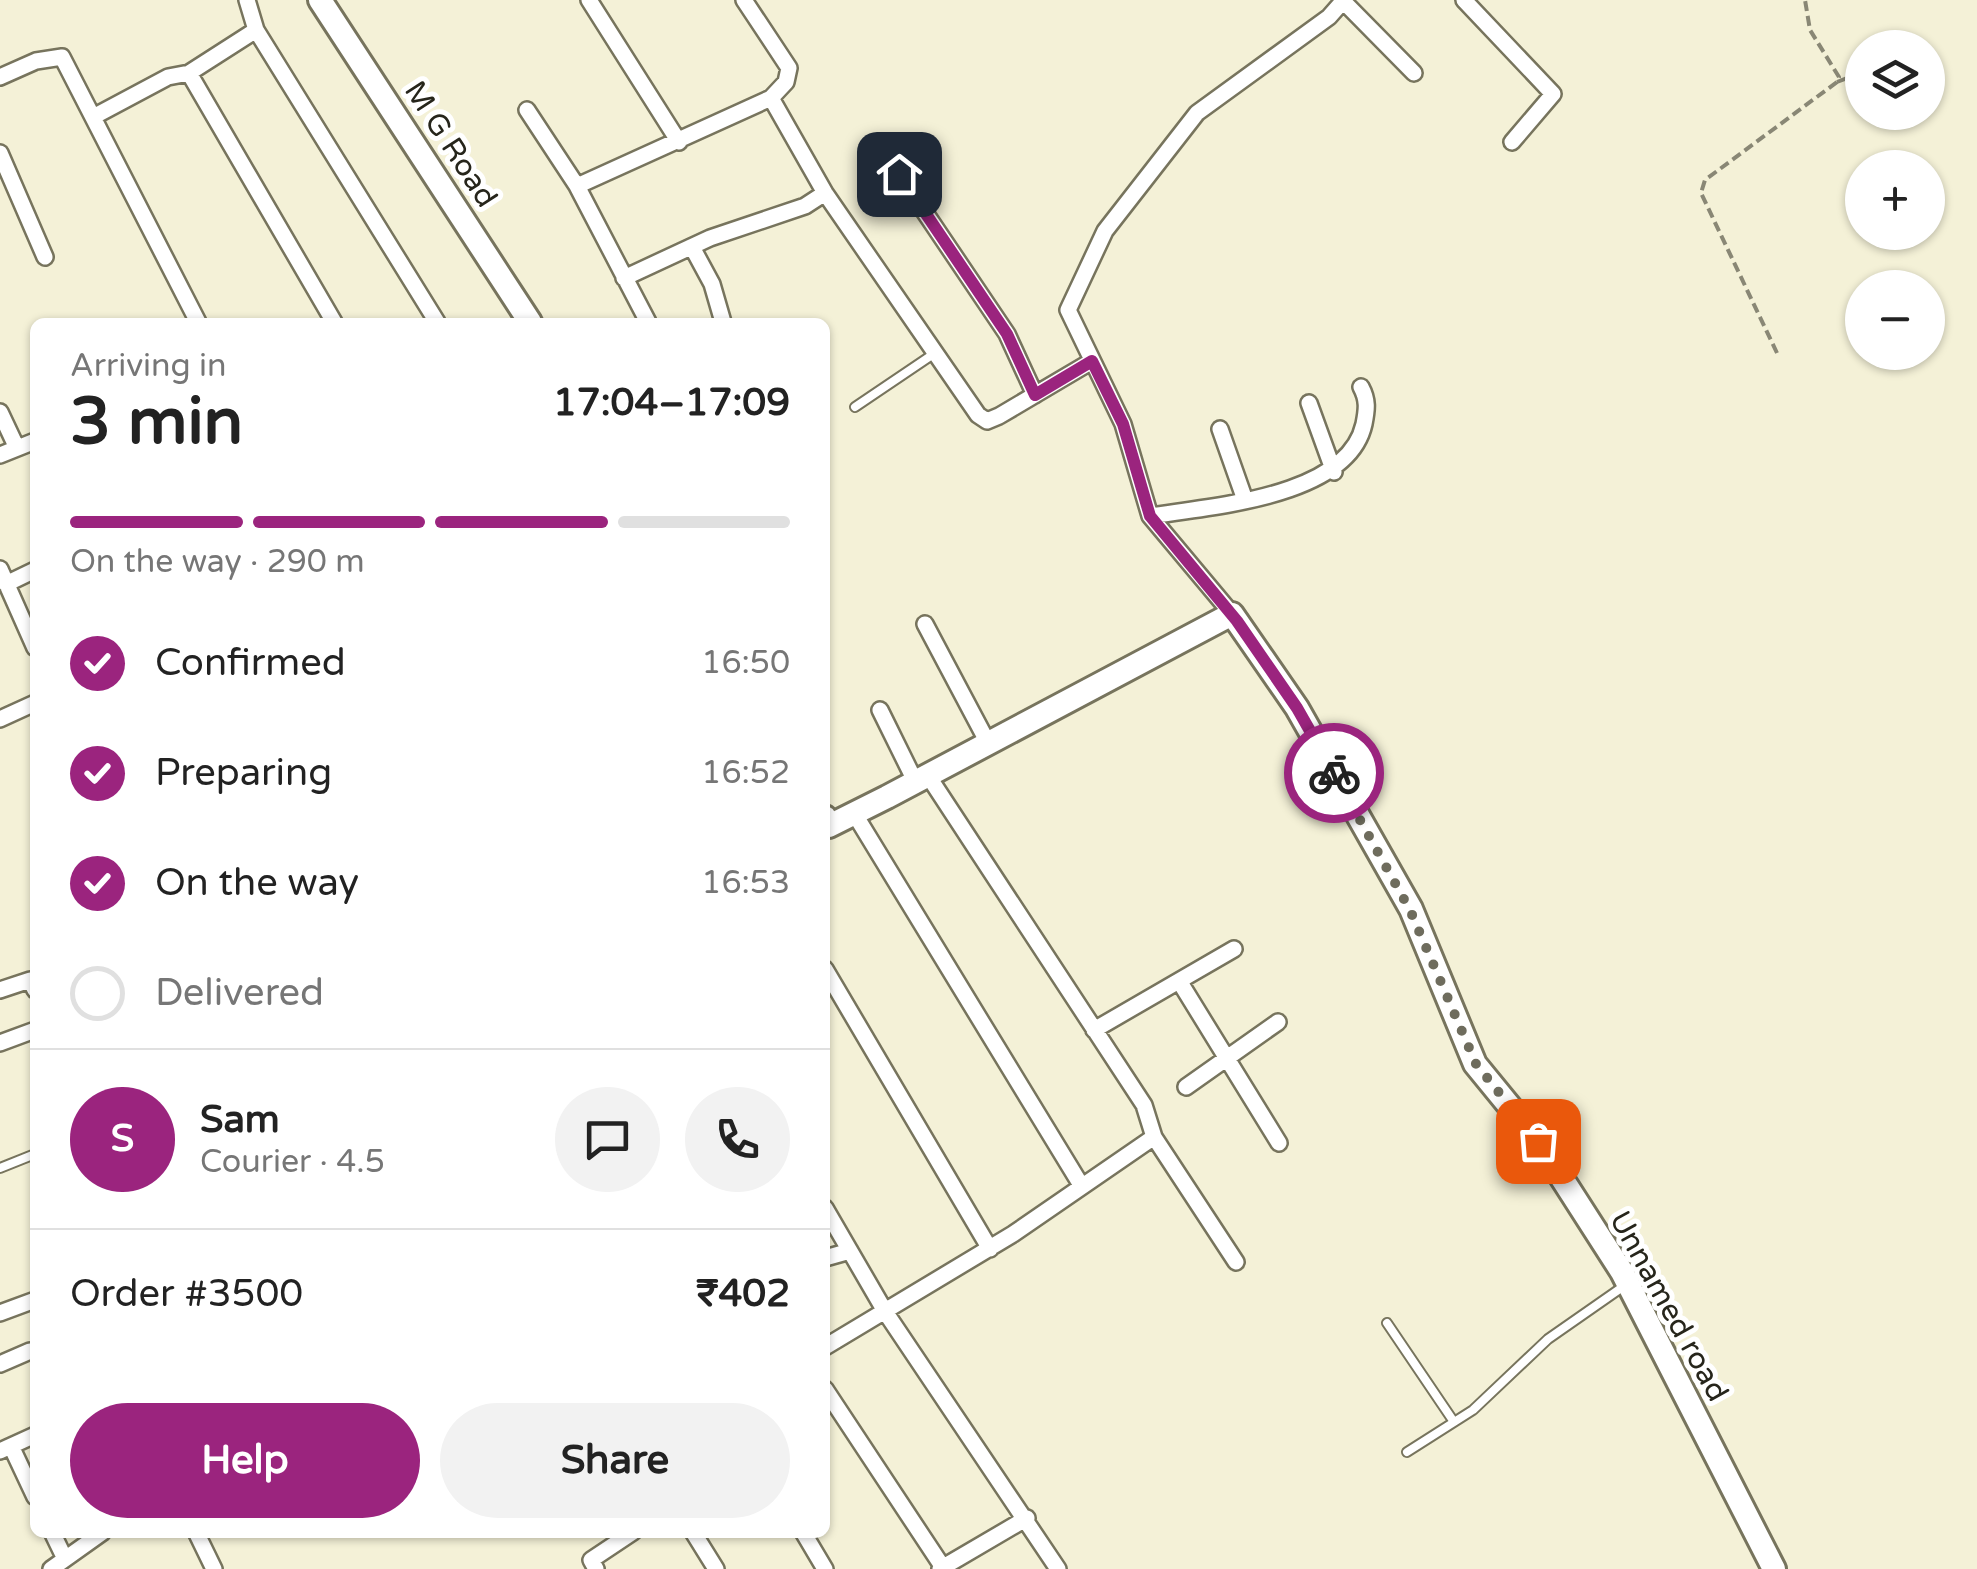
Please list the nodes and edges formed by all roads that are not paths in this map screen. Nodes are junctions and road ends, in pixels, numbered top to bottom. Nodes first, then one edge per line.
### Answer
1 (247, 0) edge
2 (320, 0) edge
3 (589, 0) edge
4 (744, 0) edge
5 (1464, 0) edge
6 (1343, 1) edge
7 (256, 30) junction
8 (189, 73) junction
9 (1414, 73) dead end
10 (0, 77) edge
11 (772, 98) junction
12 (528, 110) dead end
13 (93, 116) junction
14 (678, 142) junction
15 (1512, 142) dead end
16 (0, 153) edge
17 (899, 174) dead end
18 (577, 186) junction
19 (825, 194) junction
20 (692, 246) junction
21 (45, 257) dead end
22 (624, 278) junction
23 (196, 318) edge
24 (332, 318) edge
25 (435, 318) edge
26 (527, 318) edge
27 (646, 318) edge
28 (722, 318) edge
29 (935, 353) junction
30 (1092, 361) junction
31 (1361, 387) dead end
32 (1035, 395) junction
33 (1309, 403) dead end
34 (855, 407) dead end
35 (0, 412) edge
36 (1220, 429) dead end
37 (30, 442) edge
38 (16, 446) junction
39 (0, 454) edge
40 (1334, 472) junction
41 (1246, 500) junction
42 (1150, 516) junction
43 (30, 571) edge
44 (3, 576) edge
45 (1232, 614) junction
46 (925, 624) dead end
47 (30, 637) edge
48 (30, 705) edge
49 (880, 710) dead end
50 (0, 719) edge
51 (987, 741) junction
52 (921, 778) junction
53 (854, 814) junction
54 (830, 822) edge
55 (1234, 949) dead end
56 (830, 976) edge
57 (30, 980) edge
58 (1181, 984) junction
59 (0, 990) edge
60 (1278, 1022) dead end
61 (1094, 1030) junction
62 (30, 1032) edge
63 (0, 1043) edge
64 (1227, 1058) junction
65 (1186, 1086) dead end
66 (1154, 1137) junction
67 (1278, 1143) dead end
68 (30, 1156) edge
69 (0, 1168) edge
70 (1082, 1184) junction
71 (830, 1217) edge
72 (990, 1248) junction
73 (850, 1251) junction
74 (830, 1257) edge
75 (1236, 1262) dead end
76 (1628, 1284) junction
77 (30, 1302) edge
78 (0, 1313) edge
79 (886, 1314) junction
80 (1387, 1323) dead end
81 (830, 1345) edge
82 (30, 1351) dead end
83 (0, 1364) edge
84 (830, 1397) edge
85 (1454, 1422) junction
86 (30, 1437) edge
87 (5, 1449) edge
88 (1406, 1452) dead end
89 (30, 1489) edge
90 (1027, 1518) junction
91 (53, 1538) edge
92 (95, 1538) edge
93 (199, 1538) edge
94 (624, 1538) edge
95 (696, 1538) edge
96 (807, 1538) edge
97 (58, 1564) edge
98 (942, 1568) edge
99 (214, 1569) edge
100 (596, 1569) edge
101 (716, 1569) edge
102 (826, 1569) edge
103 (1058, 1569) edge
104 (1774, 1569) edge

1 - 7 street
2 - 26 street, M G Road
3 - 14 street
4 - 11 street
5 - 15 street
6 - 9 street
6 - 30 street
7 - 8 street
7 - 25 street
8 - 13 street
8 - 24 street
10 - 13 street
11 - 14 street
11 - 19 street
12 - 18 street
13 - 23 street
14 - 18 street
16 - 21 street
17 - 32 street
18 - 22 street
19 - 20 street
19 - 29 street
20 - 22 street
20 - 28 street
22 - 27 street
29 - 32 street
29 - 34 lane
30 - 32 street
30 - 42 street
31 - 40 street
33 - 40 street
35 - 38 street
36 - 41 street
37 - 38 street
38 - 39 street
40 - 41 street
41 - 42 street
42 - 45 street
43 - 44 street
44 - 47 street
45 - 51 street
45 - 76 street, Unnamed road
46 - 51 street
48 - 50 street
49 - 52 street
51 - 52 street
52 - 53 street
52 - 61 street
53 - 54 street
53 - 70 street
55 - 58 street
56 - 72 street
57 - 59 street
58 - 61 street
58 - 64 street
60 - 64 street
61 - 66 street
62 - 63 street
64 - 65 street
64 - 67 street
66 - 70 street
66 - 75 street
68 - 69 lane
70 - 72 street
71 - 73 street
72 - 79 street
73 - 74 street
73 - 79 street
76 - 85 lane
76 - 104 street, Unnamed road
77 - 78 street
79 - 81 street
79 - 90 street
80 - 85 lane
82 - 83 street
84 - 98 street
85 - 88 lane
86 - 87 street
87 - 89 street
90 - 98 street
90 - 103 street
91 - 97 street
92 - 97 street
93 - 99 street
94 - 100 street
95 - 101 street
96 - 102 street

